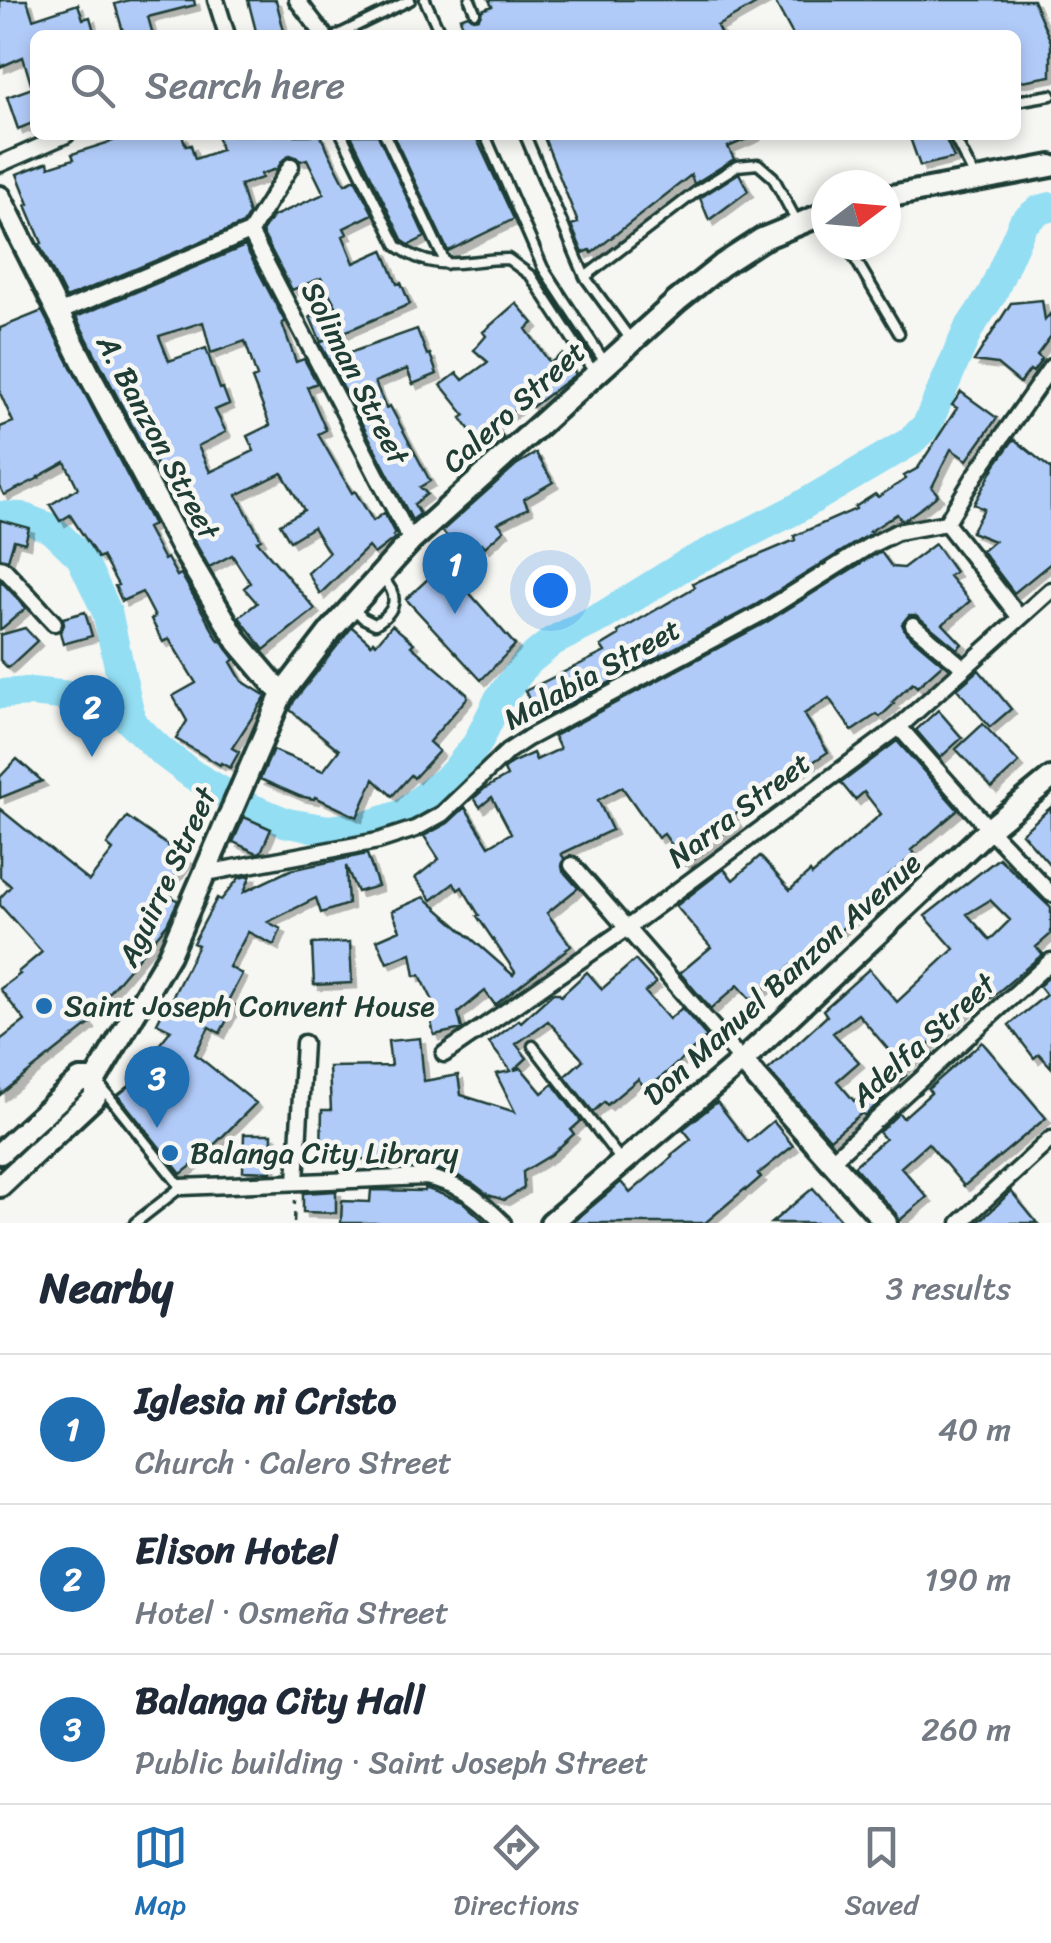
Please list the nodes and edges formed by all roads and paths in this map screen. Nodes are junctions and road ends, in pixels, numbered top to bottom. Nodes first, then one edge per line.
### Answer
1 (216, 0) edge
2 (298, 0) edge
3 (410, 0) edge
4 (425, 0) edge
5 (470, 0) edge
6 (475, 12) dead end
7 (225, 30) edge
8 (320, 30) edge
9 (348, 30) edge
10 (440, 30) edge
11 (1051, 94) edge
12 (1021, 99) edge
13 (55, 140) edge
14 (345, 140) edge
15 (387, 140) edge
16 (487, 140) edge
17 (527, 140) edge
18 (956, 140) edge
19 (0, 164) edge
20 (291, 166) dead end
21 (1051, 166) edge
22 (976, 179) junction
23 (901, 194) edge
24 (0, 197) edge
25 (811, 218) edge
26 (797, 223) junction
27 (250, 232) junction
28 (856, 260) edge
29 (446, 264) junction
30 (585, 277) junction
31 (58, 313) junction
32 (899, 333) dead end
33 (631, 340) junction
34 (1051, 367) edge
35 (600, 369) junction
36 (946, 523) junction
37 (411, 541) junction
38 (0, 568) edge
39 (380, 576) junction
40 (1051, 590) edge
41 (352, 606) junction
42 (1020, 618) junction
43 (54, 623) dead end
44 (914, 625) dead end
45 (964, 668) junction
46 (282, 694) junction
47 (898, 726) junction
48 (1051, 778) edge
49 (990, 829) junction
50 (572, 865) dead end
51 (206, 873) junction
52 (1051, 894) edge
53 (627, 928) junction
54 (1051, 961) edge
55 (304, 1043) dead end
56 (534, 1046) dead end
57 (444, 1054) dead end
58 (742, 1060) junction
59 (96, 1080) junction
60 (1051, 1138) edge
61 (0, 1153) edge
62 (832, 1161) junction
63 (622, 1162) junction
64 (296, 1182) junction
65 (0, 1186) edge
66 (181, 1187) junction
67 (135, 1223) edge
68 (294, 1223) edge
69 (503, 1223) edge
70 (551, 1223) edge
71 (886, 1223) edge
72 (960, 1223) edge

1 - 7 street
2 - 8 street
3 - 9 lane
4 - 10 lane
5 - 6 lane
11 - 12 lane
13 - 19 street
14 - 29 lane
15 - 29 lane
16 - 35 lane
17 - 30 lane
18 - 22 lane
20 - 27 street
21 - 22 main road
22 - 23 main road
24 - 31 main road, A. Banzon Street
25 - 26 main road, Calero Street
26 - 30 lane
26 - 33 main road, Calero Street
27 - 31 street
27 - 37 street, Soliman Street
28 - 32 lane
29 - 35 lane
30 - 33 lane
31 - 46 main road, A. Banzon Street
33 - 35 main road, Calero Street
34 - 36 street
35 - 37 main road, Calero Street
36 - 42 street
36 - 51 street, Malabia Street
37 - 39 main road, Calero Street
38 - 43 street
39 - 41 main road, Calero Street
39 - 41 lane
40 - 42 street, Narra Street
41 - 46 main road, Calero Street
42 - 45 street, Narra Street
44 - 45 street
45 - 47 street, Narra Street
46 - 51 main road, Aguirre Street
47 - 49 street
47 - 53 street, Narra Street
48 - 49 main road, Don Manuel Banzon Avenue
49 - 52 street
49 - 58 main road, Don Manuel Banzon Avenue
50 - 53 street
51 - 59 main road, Aguirre Street
53 - 57 street, Narra Street
53 - 58 street
54 - 62 street, Adelfa Street
55 - 64 street
56 - 63 lane
58 - 62 main road
58 - 63 main road, Don Manuel Banzon Avenue
59 - 61 main road
59 - 65 main road, Aguirre Street
59 - 66 lane
60 - 72 street
62 - 71 main road
63 - 70 main road, Don Manuel Banzon Avenue
64 - 66 street
64 - 68 path
64 - 69 street
66 - 67 lane

